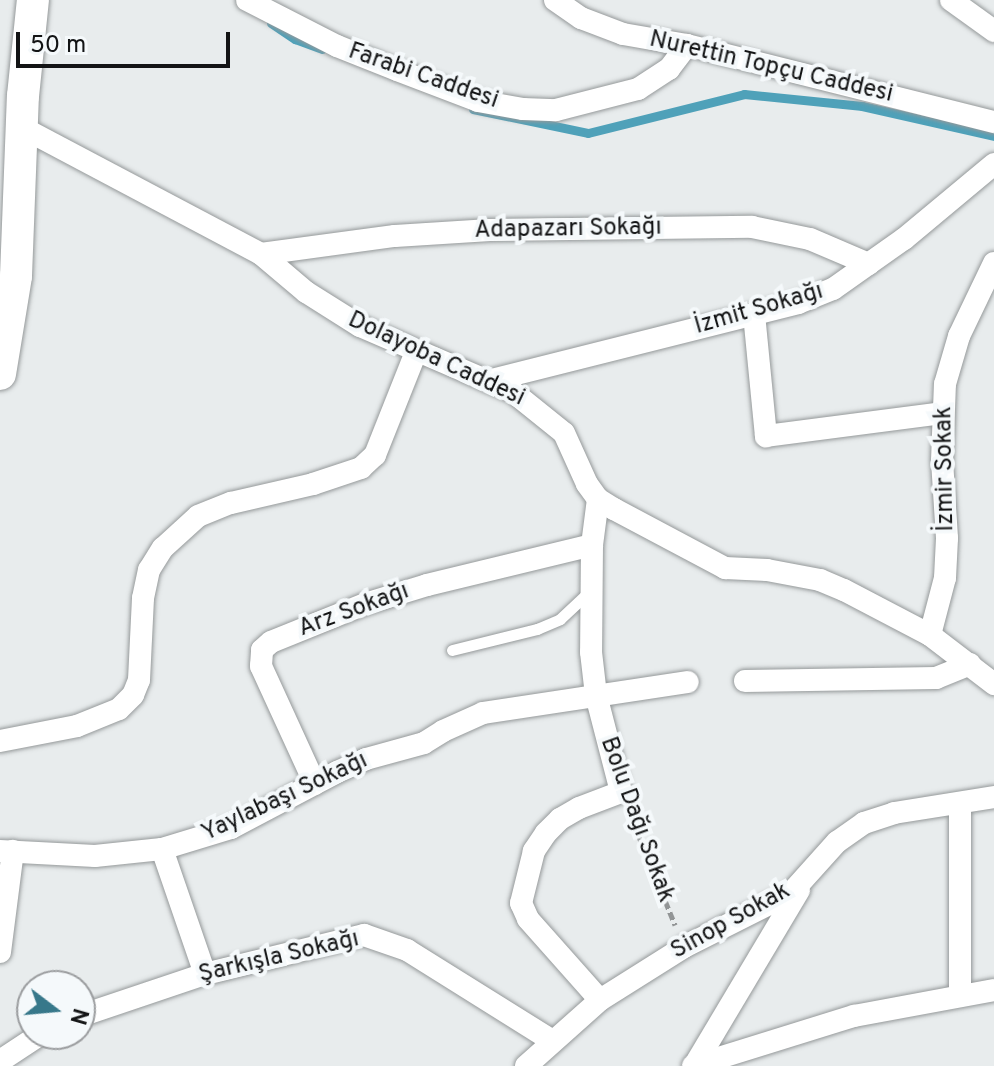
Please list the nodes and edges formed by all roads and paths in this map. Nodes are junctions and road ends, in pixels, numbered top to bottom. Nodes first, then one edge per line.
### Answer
1 (33, 0) edge
2 (247, 0) edge
3 (555, 0) edge
4 (951, 0) edge
5 (994, 31) edge
6 (687, 45) junction
7 (994, 122) edge
8 (23, 128) junction
9 (994, 164) edge
10 (261, 254) junction
11 (994, 263) edge
12 (869, 264) junction
13 (754, 314) junction
14 (416, 352) junction
15 (0, 374) edge
16 (488, 381) junction
17 (943, 413) junction
18 (598, 499) junction
19 (592, 545) junction
20 (591, 590) junction
21 (930, 635) junction
22 (452, 650) dead end
23 (970, 664) junction
24 (745, 681) dead end
25 (688, 682) dead end
26 (994, 684) edge
27 (596, 695) junction
28 (0, 741) edge
29 (315, 784) junction
30 (621, 792) junction
31 (994, 797) edge
32 (960, 804) junction
33 (162, 849) junction
34 (7, 851) edge
35 (808, 875) junction
36 (684, 947) junction
37 (0, 952) edge
38 (205, 974) junction
39 (994, 990) edge
40 (960, 995) junction
41 (600, 1000) junction
42 (96, 1011) edge
43 (551, 1040) junction
44 (17, 1050) edge
45 (0, 1061) edge
46 (695, 1064) edge
47 (526, 1066) edge

1 - 8 street
2 - 6 street, Farabi Caddesi
3 - 6 street, Nurettin Topçu Caddesi
4 - 5 street
6 - 7 street, Nurettin Topçu Caddesi
8 - 10 street, Dolayoba Caddesi
8 - 15 street
9 - 12 street, İzmit Sokağı
10 - 12 street, Adapazarı Sokağı
10 - 14 street, Dolayoba Caddesi
11 - 17 street, İzmir Sokak
12 - 13 street, İzmit Sokağı
13 - 16 street, İzmit Sokağı
13 - 17 street
14 - 16 street, Dolayoba Caddesi
14 - 28 street
16 - 18 street, Dolayoba Caddesi
17 - 21 street, İzmir Sokak
18 - 19 street, Bolu Dağı Sokak
18 - 21 street
19 - 20 street, Bolu Dağı Sokak
19 - 29 street, Arz Sokağı
20 - 22 lane
20 - 27 street, Bolu Dağı Sokak
21 - 23 street
23 - 24 street
23 - 26 street
25 - 27 street, Yaylabaşı Sokağı
27 - 29 street, Yaylabaşı Sokağı
27 - 30 street, Bolu Dağı Sokak
29 - 33 street, Yaylabaşı Sokağı
30 - 36 path, Bolu Dağı Sokak
30 - 41 street
31 - 32 street, Sinop Sokak
32 - 35 street, Sinop Sokak
32 - 40 street
33 - 34 street, Yaylabaşı Sokağı
33 - 38 street
34 - 37 street, Yaylabaşı Sokağı
35 - 36 street, Sinop Sokak
35 - 46 street
36 - 41 street, Sinop Sokak
38 - 42 street, Şarkışla Sokağı
38 - 43 street, Şarkışla Sokağı
39 - 40 street
40 - 46 street
41 - 43 street, Sinop Sokak
43 - 47 street, Sinop Sokak
44 - 45 street

